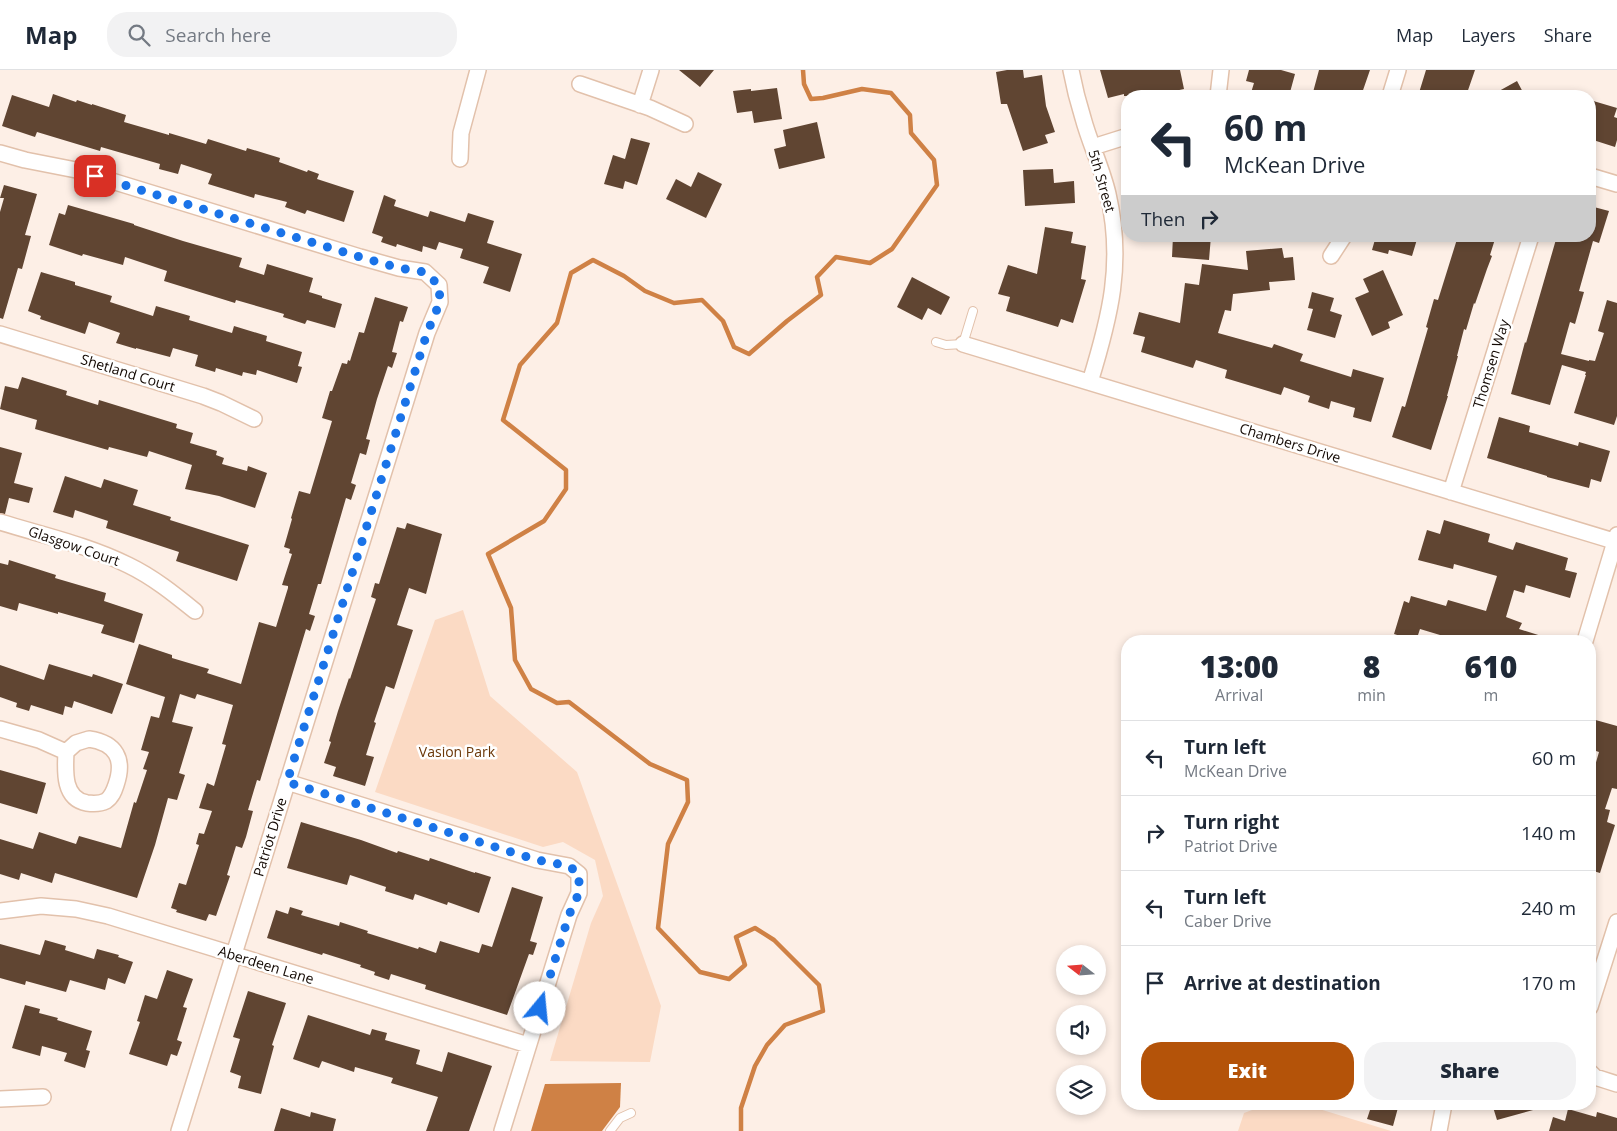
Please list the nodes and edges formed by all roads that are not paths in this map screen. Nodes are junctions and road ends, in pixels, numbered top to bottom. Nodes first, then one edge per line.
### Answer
1 (478, 70) edge
2 (651, 70) edge
3 (1071, 70) edge
4 (1221, 70) edge
5 (1398, 70) edge
6 (580, 84) dead end
7 (1219, 90) edge
8 (1392, 90) edge
9 (640, 105) junction
10 (685, 124) dead end
11 (1121, 138) edge
12 (1093, 147) junction
13 (0, 153) edge
14 (460, 159) dead end
15 (1596, 178) edge
16 (1617, 184) edge
17 (1340, 242) edge
18 (1529, 242) edge
19 (1331, 256) dead end
20 (973, 311) dead end
21 (0, 334) edge
22 (936, 342) dead end
23 (963, 344) junction
24 (1090, 382) junction
25 (254, 419) dead end
26 (1451, 492) junction
27 (0, 522) edge
28 (1616, 540) edge
29 (195, 611) dead end
30 (1586, 635) edge
31 (0, 729) edge
32 (66, 752) junction
33 (287, 782) junction
34 (0, 911) edge
35 (1617, 922) edge
36 (233, 955) junction
37 (1596, 988) edge
38 (528, 1045) junction
39 (1596, 1077) edge
40 (1617, 1084) edge
41 (43, 1097) dead end
42 (0, 1099) edge
43 (1443, 1110) edge
44 (631, 1113) dead end
45 (178, 1131) edge
46 (502, 1131) edge
47 (610, 1131) edge
48 (1439, 1131) edge

1 - 14 street
2 - 9 street
3 - 12 street, 5th Street
4 - 7 street
5 - 8 street
6 - 9 street
9 - 10 street
11 - 12 street
12 - 24 street, 5th Street
13 - 33 street, Patriot Drive
15 - 16 street
17 - 19 street
18 - 26 street, Thomsen Way
20 - 23 lane
21 - 25 street, Shetland Court
22 - 23 lane
23 - 24 street, Chambers Drive
24 - 26 street, Chambers Drive
26 - 28 street, Chambers Drive
27 - 29 street, Glasgow Court
28 - 30 street
31 - 32 street
32 - 32 street
33 - 36 street, Patriot Drive
33 - 38 street
34 - 36 street, Aberdeen Lane
35 - 37 street
36 - 38 street, Aberdeen Lane
36 - 45 street, Patriot Drive
38 - 46 street
39 - 40 street
41 - 42 street
43 - 48 street
44 - 47 lane

